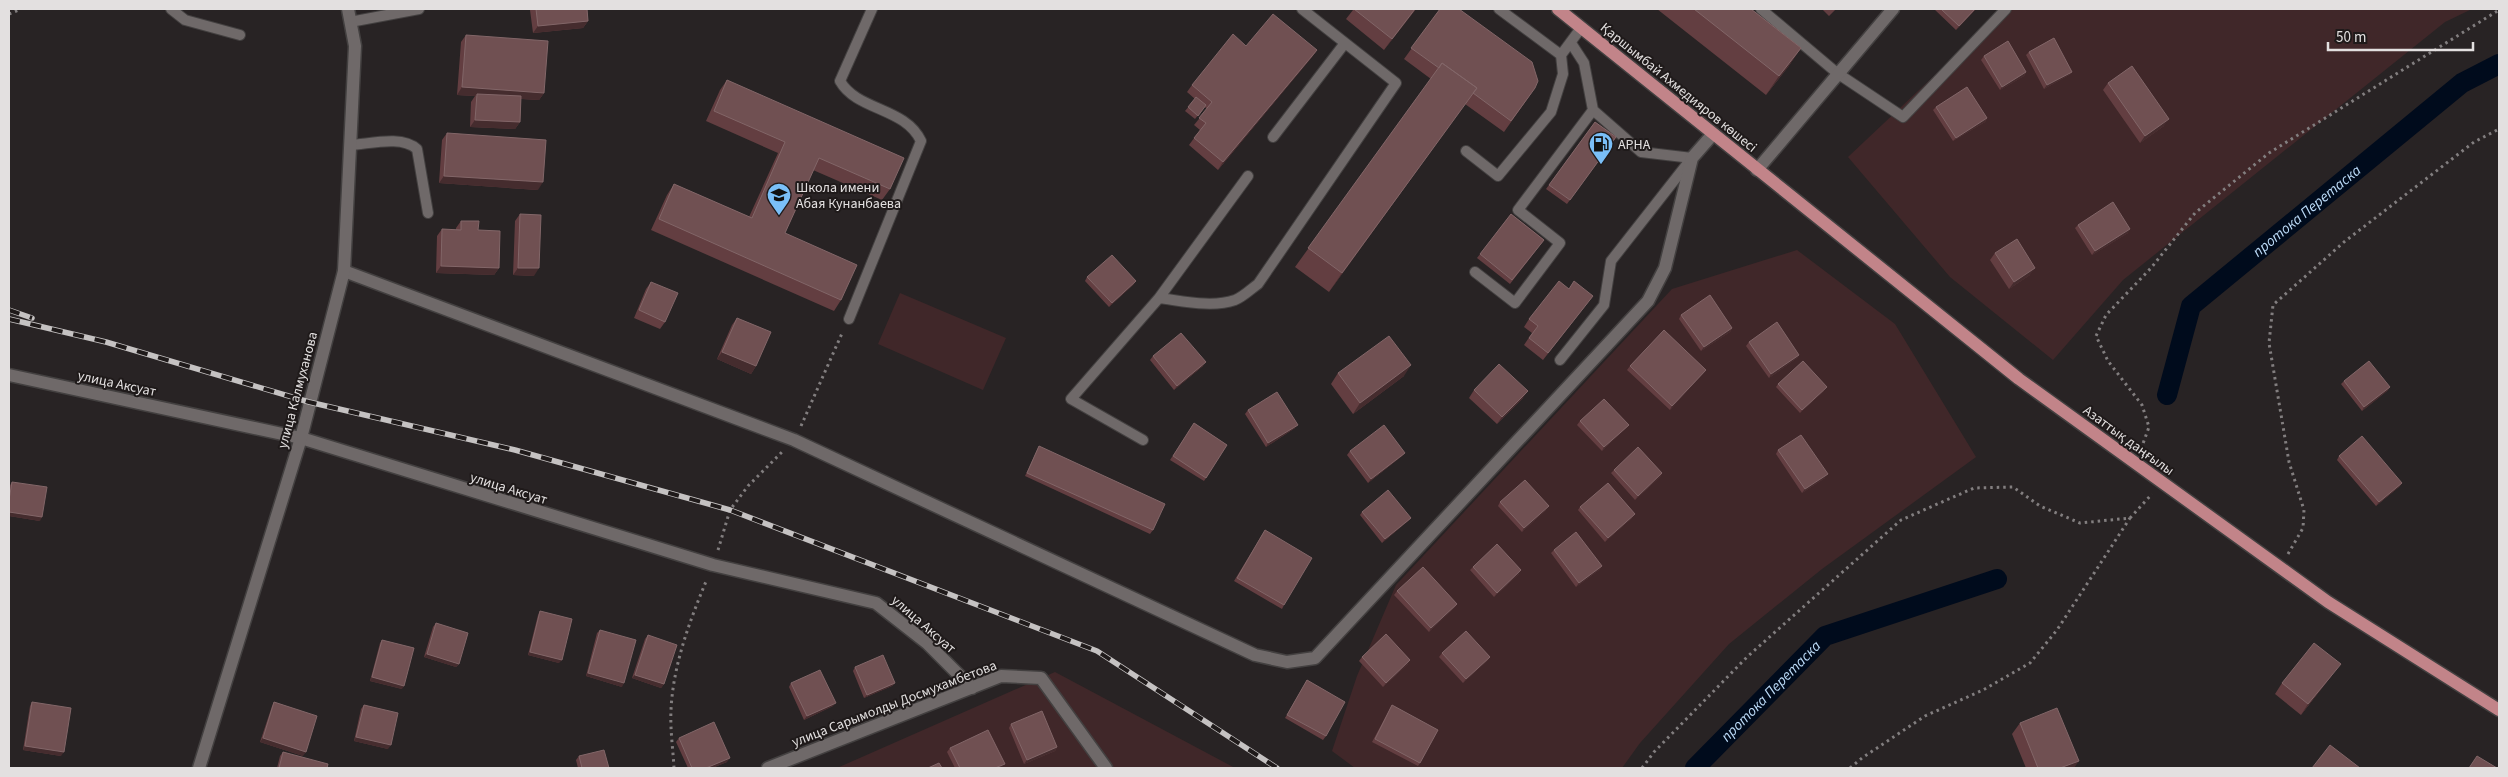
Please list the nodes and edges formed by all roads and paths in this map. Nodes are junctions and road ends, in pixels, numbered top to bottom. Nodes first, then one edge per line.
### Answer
1 (21, 9) edge
2 (171, 9) edge
3 (348, 9) edge
4 (419, 9) edge
5 (872, 9) edge
6 (1302, 9) edge
7 (1498, 9) edge
8 (1558, 9) edge
9 (1761, 9) edge
10 (1893, 9) edge
11 (2006, 9) edge
12 (2499, 10) edge
13 (9, 14) edge
14 (350, 22) junction
15 (1581, 28) junction
16 (240, 35) dead end
17 (1345, 43) junction
18 (1571, 43) junction
19 (1561, 55) junction
20 (1837, 73) junction
21 (1592, 110) junction
22 (2499, 129) edge
23 (1714, 134) junction
24 (1273, 137) dead end
25 (350, 145) junction
26 (1466, 151) dead end
27 (1692, 158) junction
28 (1757, 170) junction
29 (1248, 176) dead end
30 (428, 213) dead end
31 (344, 270) junction
32 (1475, 272) dead end
33 (1159, 298) junction
34 (849, 319) joint
35 (1560, 360) dead end
36 (9, 375) edge
37 (300, 438) junction
38 (794, 440) junction
39 (1143, 440) dead end
40 (2136, 463) junction
41 (2162, 482) junction
42 (2130, 518) junction
43 (713, 565) junction
44 (2280, 568) junction
45 (972, 688) junction
46 (2499, 710) edge
47 (200, 768) edge
48 (674, 768) edge
49 (768, 768) edge
50 (1106, 768) edge
51 (1642, 768) edge
52 (1850, 768) edge

1 - 13 path
2 - 16 lane
3 - 14 street, улица Калмуханова
4 - 14 lane
5 - 34 lane
6 - 17 lane
7 - 19 lane
8 - 15 main road, Қаршымбай Ахмедияров көшесі
9 - 20 lane
10 - 20 street
11 - 20 lane
12 - 40 path
14 - 25 street, улица Калмуханова
15 - 18 lane
15 - 23 main road, Қаршымбай Ахмедияров көшесі
17 - 24 lane
17 - 33 lane
18 - 19 lane
18 - 21 lane
19 - 26 lane
20 - 28 street
21 - 27 lane
21 - 32 lane
22 - 44 path
23 - 27 street
23 - 28 main road, Қаршымбай Ахмедияров көшесі
25 - 30 lane
25 - 31 street, улица Калмуханова
27 - 35 lane
27 - 38 street
28 - 40 main road, Азаттық даңғылы
29 - 33 lane
31 - 37 street, улица Калмуханова
31 - 38 street
33 - 39 lane
34 - 38 path
36 - 37 street, улица Аксуат
37 - 43 street, улица Аксуат
37 - 47 street, улица Калмуханова
38 - 43 path
40 - 41 main road, Азаттық даңғылы
41 - 42 path
41 - 44 main road, Азаттық даңғылы
42 - 51 path
42 - 52 path
43 - 45 street, улица Аксуат
43 - 48 path
44 - 46 main road, Азаттық даңғылы
45 - 49 street, улица Сарымолды Досмухамбетова
45 - 50 street, улица Сарымолды Досмухамбетова

